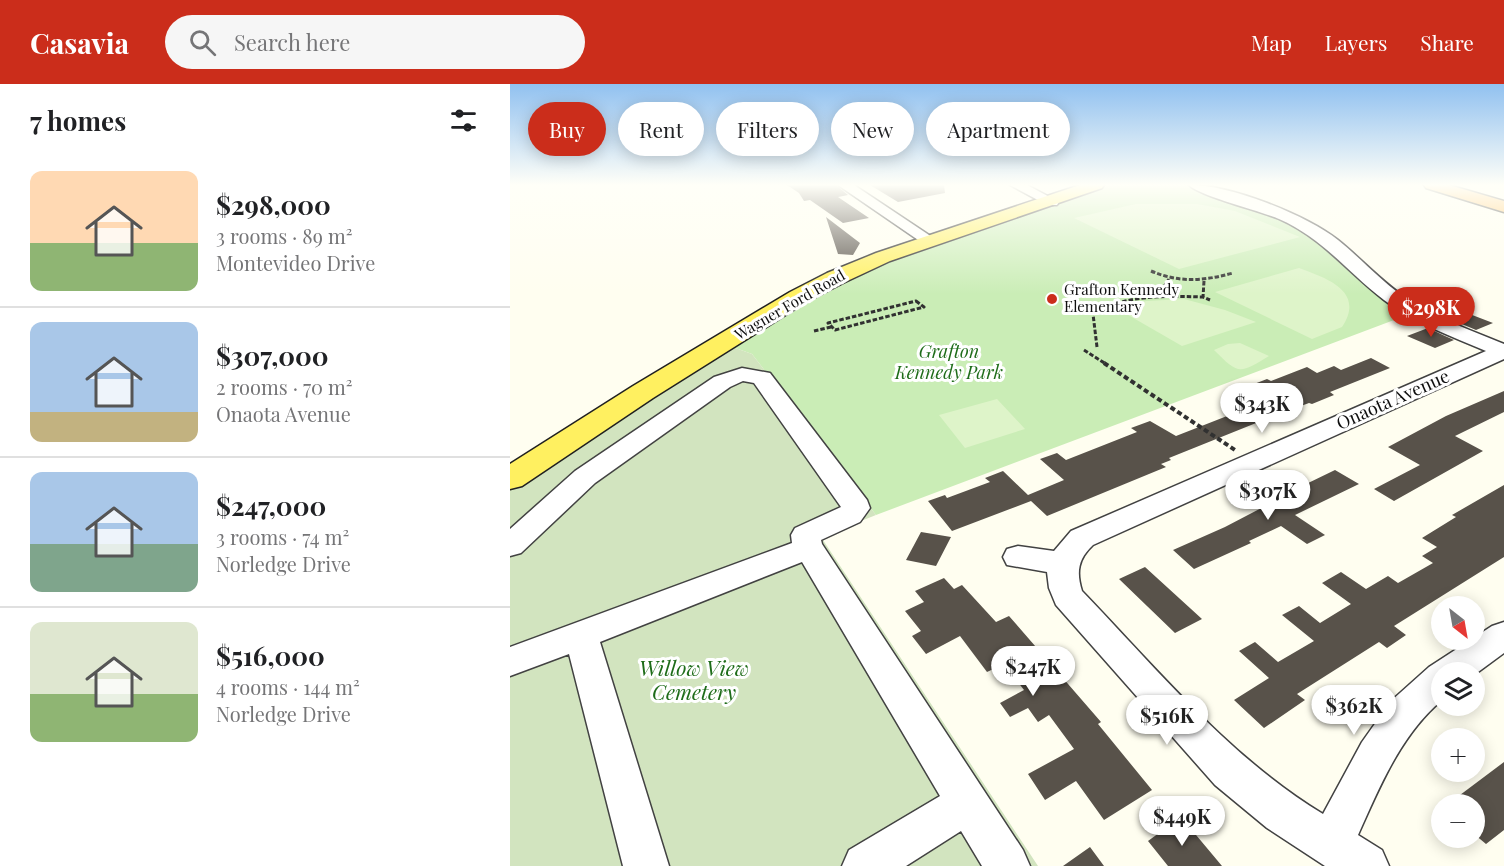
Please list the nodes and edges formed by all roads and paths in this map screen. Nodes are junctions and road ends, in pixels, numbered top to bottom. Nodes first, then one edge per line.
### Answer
1 (900, 221) edge
2 (991, 221) edge
3 (1294, 221) edge
4 (930, 241) junction
5 (1151, 271) dead end
6 (1233, 273) dead end
7 (1169, 279) junction
8 (1204, 281) junction
9 (1141, 297) junction
10 (1203, 297) junction
11 (1210, 300) dead end
12 (872, 312) junction
13 (880, 318) junction
14 (831, 326) junction
15 (814, 331) dead end
16 (1097, 346) dead end
17 (1084, 350) dead end
18 (1504, 351) edge
19 (1253, 462) junction
20 (510, 479) edge
21 (510, 546) edge
22 (808, 548) junction
23 (1018, 557) dead end
24 (1062, 563) junction
25 (581, 635) junction
26 (1504, 635) edge
27 (510, 662) edge
28 (1465, 662) edge
29 (1431, 689) edge
30 (968, 803) junction
31 (1331, 846) junction
32 (646, 866) edge
33 (865, 866) edge
34 (1007, 866) edge
35 (1366, 866) edge

1 - 4 street
2 - 4 main road, Wagner Ford Road
3 - 18 street
4 - 20 main road, Wagner Ford Road
5 - 7 path
6 - 8 path
7 - 8 path
7 - 9 path
8 - 10 path
9 - 10 path
9 - 16 path
10 - 11 path
12 - 13 path
12 - 13 path
12 - 14 path
13 - 14 path
14 - 15 path
17 - 19 path
18 - 19 street, Onaota Avenue
19 - 24 street, Onaota Avenue
21 - 22 street
22 - 25 street
22 - 30 street
23 - 24 street
24 - 31 street
25 - 27 street
25 - 32 street
26 - 28 street
29 - 31 street
30 - 33 street
30 - 34 street
31 - 35 street

